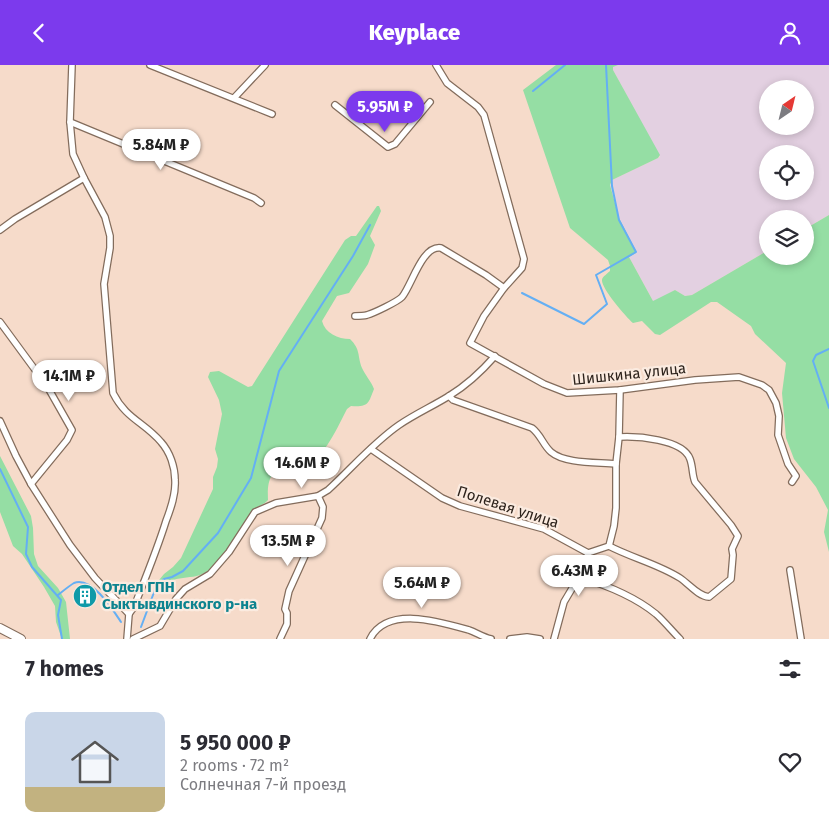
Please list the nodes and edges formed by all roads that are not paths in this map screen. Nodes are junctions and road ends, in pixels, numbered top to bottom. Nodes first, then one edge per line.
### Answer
1 (72, 65) edge
2 (150, 65) edge
3 (265, 65) edge
4 (440, 66) edge
5 (159, 67) edge
6 (234, 98) junction
7 (430, 102) dead end
8 (335, 105) dead end
9 (272, 114) dead end
10 (70, 122) junction
11 (84, 178) junction
12 (261, 203) dead end
13 (0, 230) edge
14 (504, 288) junction
15 (355, 316) dead end
16 (0, 322) edge
17 (495, 356) junction
18 (620, 390) junction
19 (449, 396) junction
20 (0, 421) edge
21 (618, 437) junction
22 (371, 449) junction
23 (616, 464) junction
24 (792, 482) dead end
25 (31, 484) junction
26 (318, 496) junction
27 (609, 546) junction
28 (588, 553) junction
29 (790, 570) dead end
30 (579, 577) junction
31 (129, 614) junction
32 (0, 628) edge
33 (21, 639) edge
34 (127, 639) edge
35 (133, 639) edge
36 (280, 639) edge
37 (370, 639) edge
38 (491, 639) edge
39 (510, 639) edge
40 (540, 639) edge
41 (554, 639) edge
42 (680, 639) edge
43 (800, 639) edge

1 - 10 street
2 - 5 street
3 - 6 street
4 - 14 street, Шишкина улица
5 - 6 street
6 - 9 street
7 - 8 street
10 - 11 street
10 - 12 street
11 - 13 street
11 - 31 street
14 - 15 street
14 - 17 street, Шишкина улица
16 - 25 street
17 - 18 street, Шишкина улица
17 - 19 street
18 - 21 street
18 - 24 street, Шишкина улица
19 - 22 street
19 - 23 street
20 - 25 street
21 - 23 street
21 - 27 street
22 - 26 street
22 - 28 street, Полевая улица
23 - 27 street
25 - 31 street
26 - 35 street
26 - 36 street
27 - 28 street
28 - 30 street
29 - 43 street
30 - 41 street
30 - 42 street
31 - 34 street
32 - 33 main road
37 - 38 street
39 - 40 street

